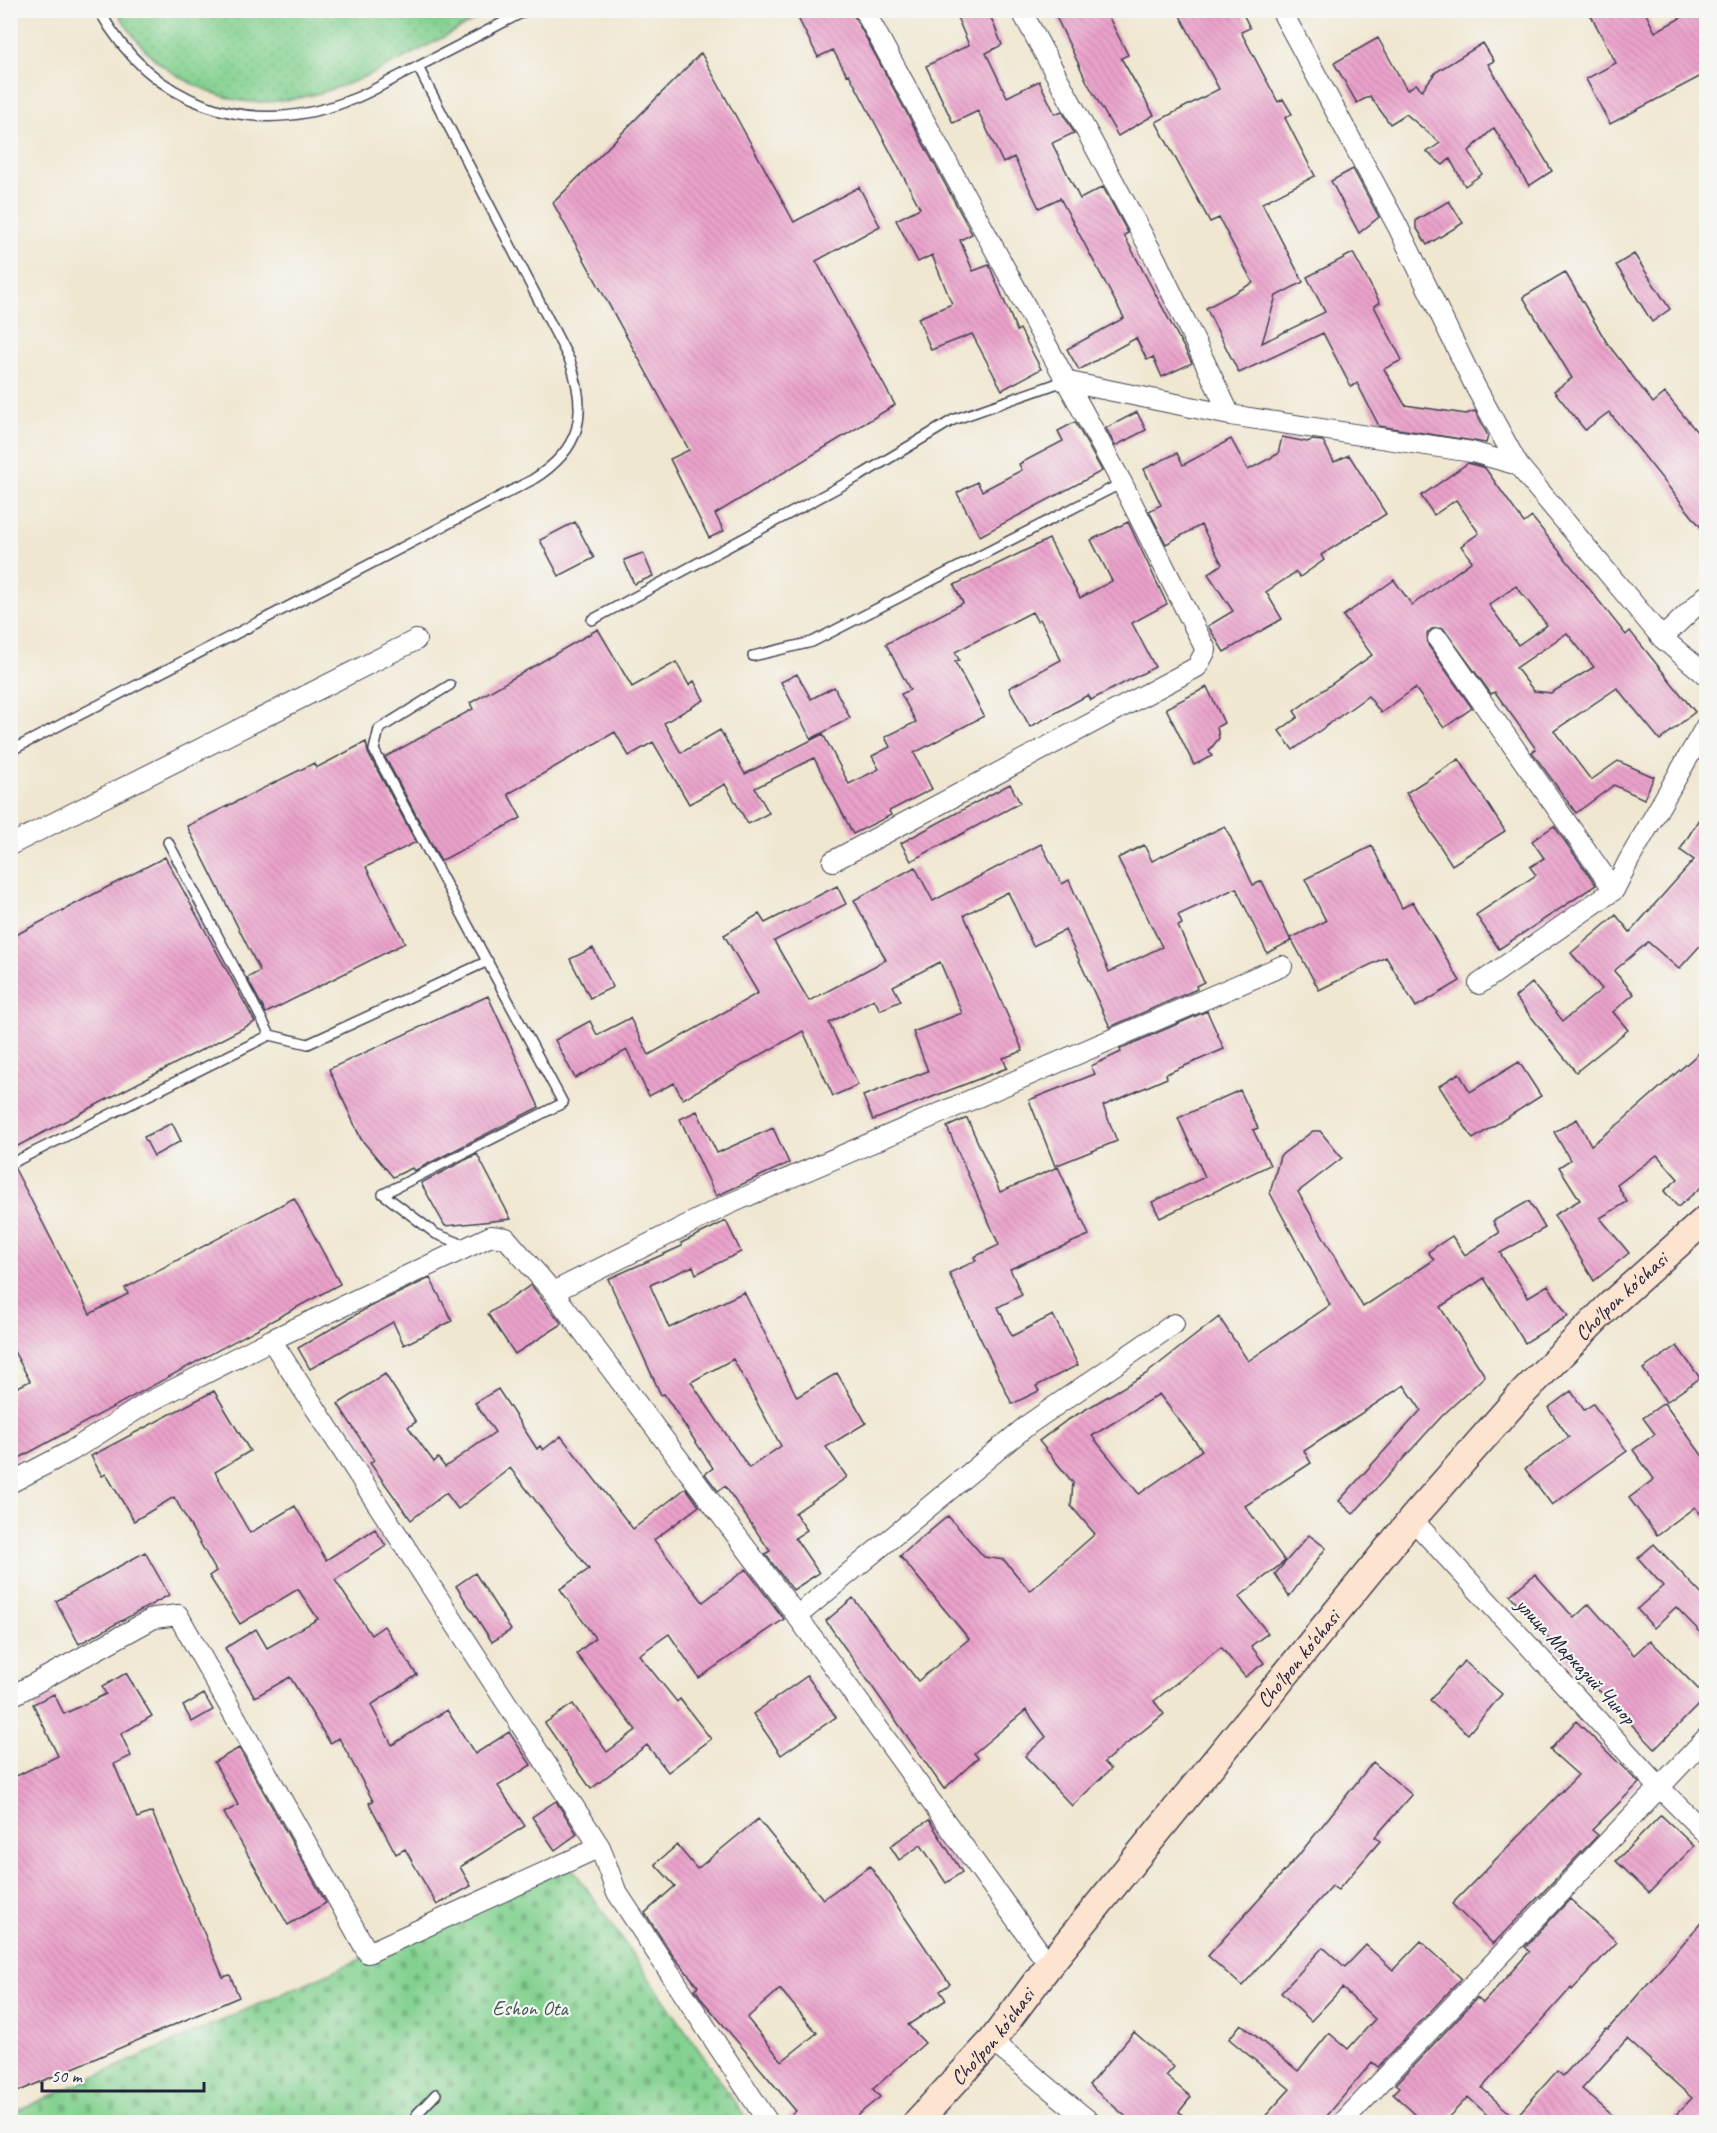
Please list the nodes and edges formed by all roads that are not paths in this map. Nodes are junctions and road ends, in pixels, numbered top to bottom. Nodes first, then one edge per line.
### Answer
1 (99, 10) edge
2 (527, 10) edge
3 (864, 10) edge
4 (1021, 10) edge
5 (1281, 10) edge
6 (418, 67) junction
7 (1064, 381) junction
8 (1230, 415) junction
9 (1518, 465) junction
10 (1122, 483) junction
11 (1707, 596) edge
12 (592, 620) dead end
13 (1662, 638) junction
14 (1438, 639) dead end
15 (416, 640) dead end
16 (753, 656) dead end
17 (1707, 675) edge
18 (450, 685) dead end
19 (1707, 726) edge
20 (10, 751) edge
21 (168, 842) dead end
22 (10, 845) edge
23 (834, 861) dead end
24 (1614, 891) junction
25 (488, 962) junction
26 (1282, 966) dead end
27 (1479, 984) dead end
28 (270, 1035) junction
29 (10, 1164) edge
30 (1707, 1219) edge
31 (466, 1248) junction
32 (552, 1292) junction
33 (1174, 1324) dead end
34 (271, 1340) junction
35 (10, 1483) edge
36 (1412, 1519) junction
37 (797, 1616) junction
38 (10, 1697) edge
39 (1707, 1738) edge
40 (1659, 1787) junction
41 (1707, 1833) edge
42 (600, 1847) junction
43 (1049, 1965) junction
44 (992, 2042) junction
45 (436, 2094) dead end
46 (419, 2122) edge
47 (768, 2122) edge
48 (917, 2122) edge
49 (1090, 2122) edge
50 (1343, 2122) edge

1 - 6 lane
2 - 6 lane
3 - 7 street
4 - 8 street
5 - 9 street
6 - 20 lane
7 - 8 street
7 - 10 street
7 - 12 lane
8 - 9 street
9 - 13 street
10 - 16 lane
10 - 23 street
11 - 13 street
13 - 17 street
14 - 24 street
15 - 22 street
18 - 25 lane
19 - 24 street
21 - 28 lane
24 - 27 street
25 - 28 lane
25 - 31 lane
26 - 32 street
28 - 29 lane
30 - 36 main road, Cho'lpon ko'chasi
31 - 32 street
31 - 34 street
32 - 37 street
33 - 37 street
34 - 35 street
34 - 42 street
36 - 40 street, улица Марказий Чинор
36 - 43 main road, Cho'lpon ko'chasi
37 - 43 street
38 - 42 street
39 - 40 street
40 - 41 street, улица Марказий Чинор
40 - 50 street
42 - 47 street
43 - 44 main road, Cho'lpon ko'chasi
44 - 48 main road, Cho'lpon ko'chasi
44 - 49 street
45 - 46 lane

